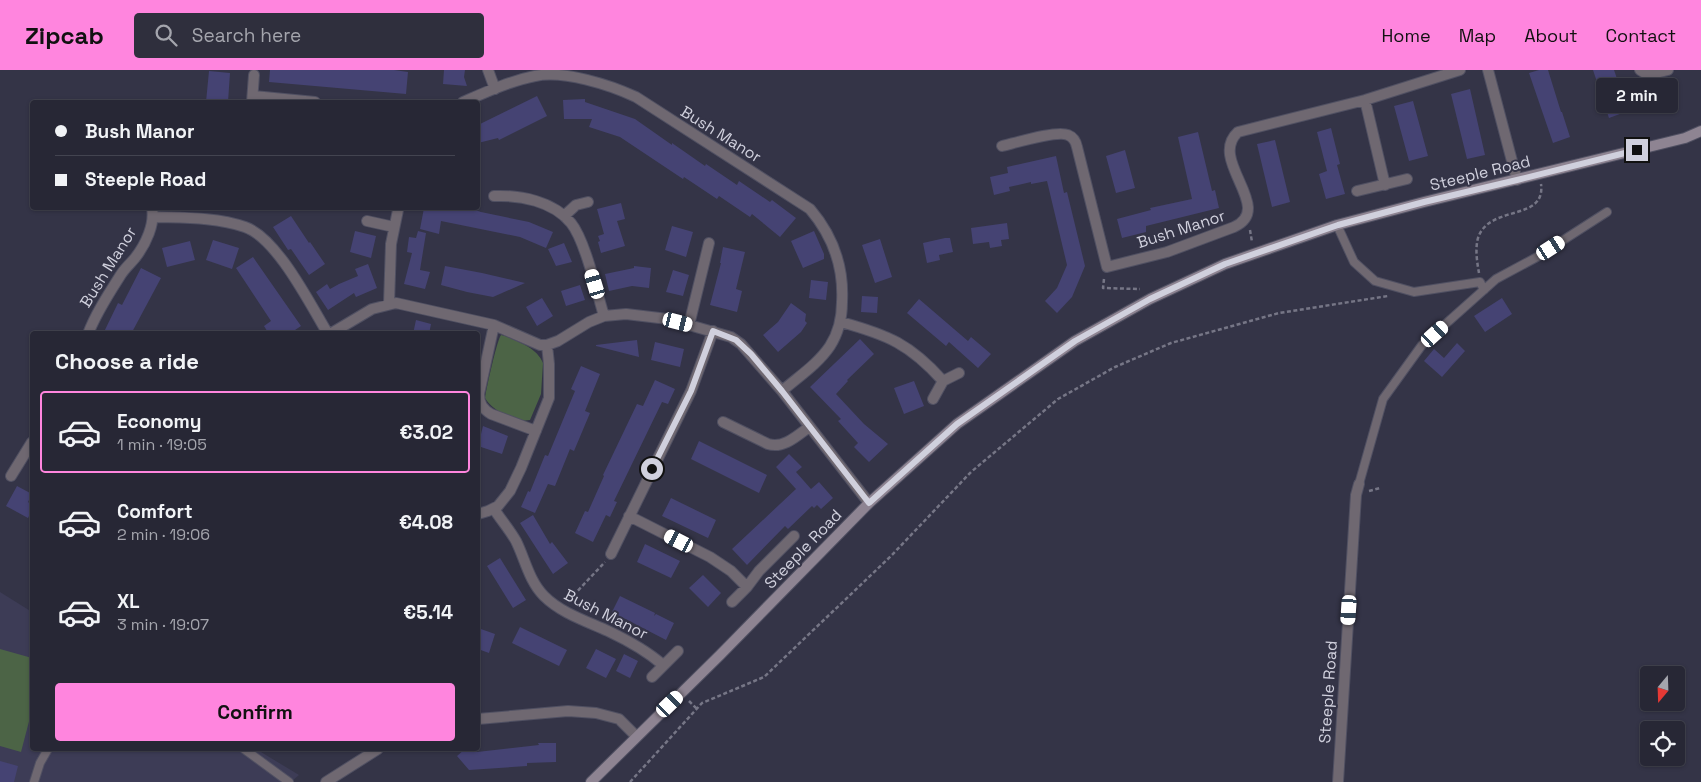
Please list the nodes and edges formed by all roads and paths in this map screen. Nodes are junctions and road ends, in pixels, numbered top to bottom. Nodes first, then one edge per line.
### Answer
1 (488, 70) edge
2 (1460, 70) edge
3 (1488, 70) edge
4 (1640, 70) edge
5 (1668, 70) edge
6 (254, 75) dead end
7 (496, 89) junction
8 (252, 99) edge
9 (273, 100) edge
10 (468, 100) edge
11 (1365, 100) junction
12 (1701, 132) edge
13 (1002, 146) dead end
14 (1540, 174) junction
15 (1407, 179) dead end
16 (1517, 180) junction
17 (1385, 185) junction
18 (1357, 192) dead end
19 (494, 196) dead end
20 (588, 202) dead end
21 (398, 210) dead end
22 (153, 212) edge
23 (1607, 212) dead end
24 (1248, 214) junction
25 (564, 216) junction
26 (367, 221) dead end
27 (1338, 225) junction
28 (394, 228) junction
29 (708, 243) dead end
30 (1254, 253) junction
31 (1107, 267) junction
32 (1480, 282) junction
33 (1484, 290) junction
34 (1414, 292) junction
35 (1150, 299) junction
36 (389, 304) junction
37 (604, 316) junction
38 (841, 322) junction
39 (494, 325) junction
40 (689, 325) junction
41 (89, 331) edge
42 (327, 331) edge
43 (334, 331) edge
44 (713, 331) junction
45 (547, 345) junction
46 (958, 373) dead end
47 (943, 382) junction
48 (782, 391) junction
49 (933, 398) dead end
50 (723, 422) dead end
51 (809, 427) junction
52 (536, 431) junction
53 (30, 445) edge
54 (11, 476) dead end
55 (1359, 484) joint
56 (869, 503) junction
57 (494, 509) junction
58 (480, 513) edge
59 (629, 516) junction
60 (794, 536) dead end
61 (611, 554) joint
62 (747, 587) junction
63 (732, 602) dead end
64 (564, 610) junction
65 (678, 651) dead end
66 (663, 665) junction
67 (652, 676) dead end
68 (480, 719) edge
69 (636, 736) junction
70 (47, 751) edge
71 (247, 751) edge
72 (375, 751) edge
73 (34, 782) edge
74 (289, 782) edge
75 (326, 782) edge
76 (591, 782) edge
77 (630, 782) edge
78 (1338, 782) edge

1 - 7 street
2 - 11 street, Bush Manor
3 - 16 street
4 - 5 street
6 - 8 street
7 - 10 street, Bush Manor
7 - 38 street, Bush Manor
8 - 9 street
11 - 17 street
11 - 24 street, Bush Manor
12 - 14 main road, Steeple Road
13 - 31 street
14 - 16 main road, Steeple Road
14 - 32 path
15 - 17 street
16 - 27 main road, Steeple Road
17 - 18 street
19 - 25 street
20 - 25 street
21 - 28 street
22 - 41 street, Bush Manor
22 - 42 street, Bush Manor
23 - 33 lane
24 - 30 path
24 - 31 street, Bush Manor
25 - 37 street
26 - 28 street
27 - 30 main road, Steeple Road
27 - 34 lane
28 - 36 street
29 - 40 street
30 - 35 main road, Steeple Road
31 - 35 path
32 - 33 lane
32 - 34 lane
33 - 55 lane
34 - 77 path
35 - 56 main road, Steeple Road
36 - 39 street, Bush Manor
36 - 43 street, Bush Manor
37 - 40 street
37 - 45 street
38 - 47 street
38 - 48 street, Bush Manor
39 - 45 street, Bush Manor
39 - 52 street
40 - 44 street
44 - 48 street
44 - 59 street
45 - 52 street
46 - 47 street
47 - 49 street
48 - 51 street
50 - 51 street
51 - 56 street
52 - 57 street
53 - 54 street
55 - 78 street, Steeple Road
56 - 69 main road, Steeple Road
57 - 58 street
57 - 64 street, Bush Manor
59 - 61 street
59 - 62 street
60 - 62 street
61 - 64 path
62 - 63 street
64 - 66 street, Bush Manor
65 - 66 street
66 - 67 street
68 - 69 street
69 - 76 main road, Steeple Road
70 - 73 lane
71 - 74 lane
72 - 75 street

